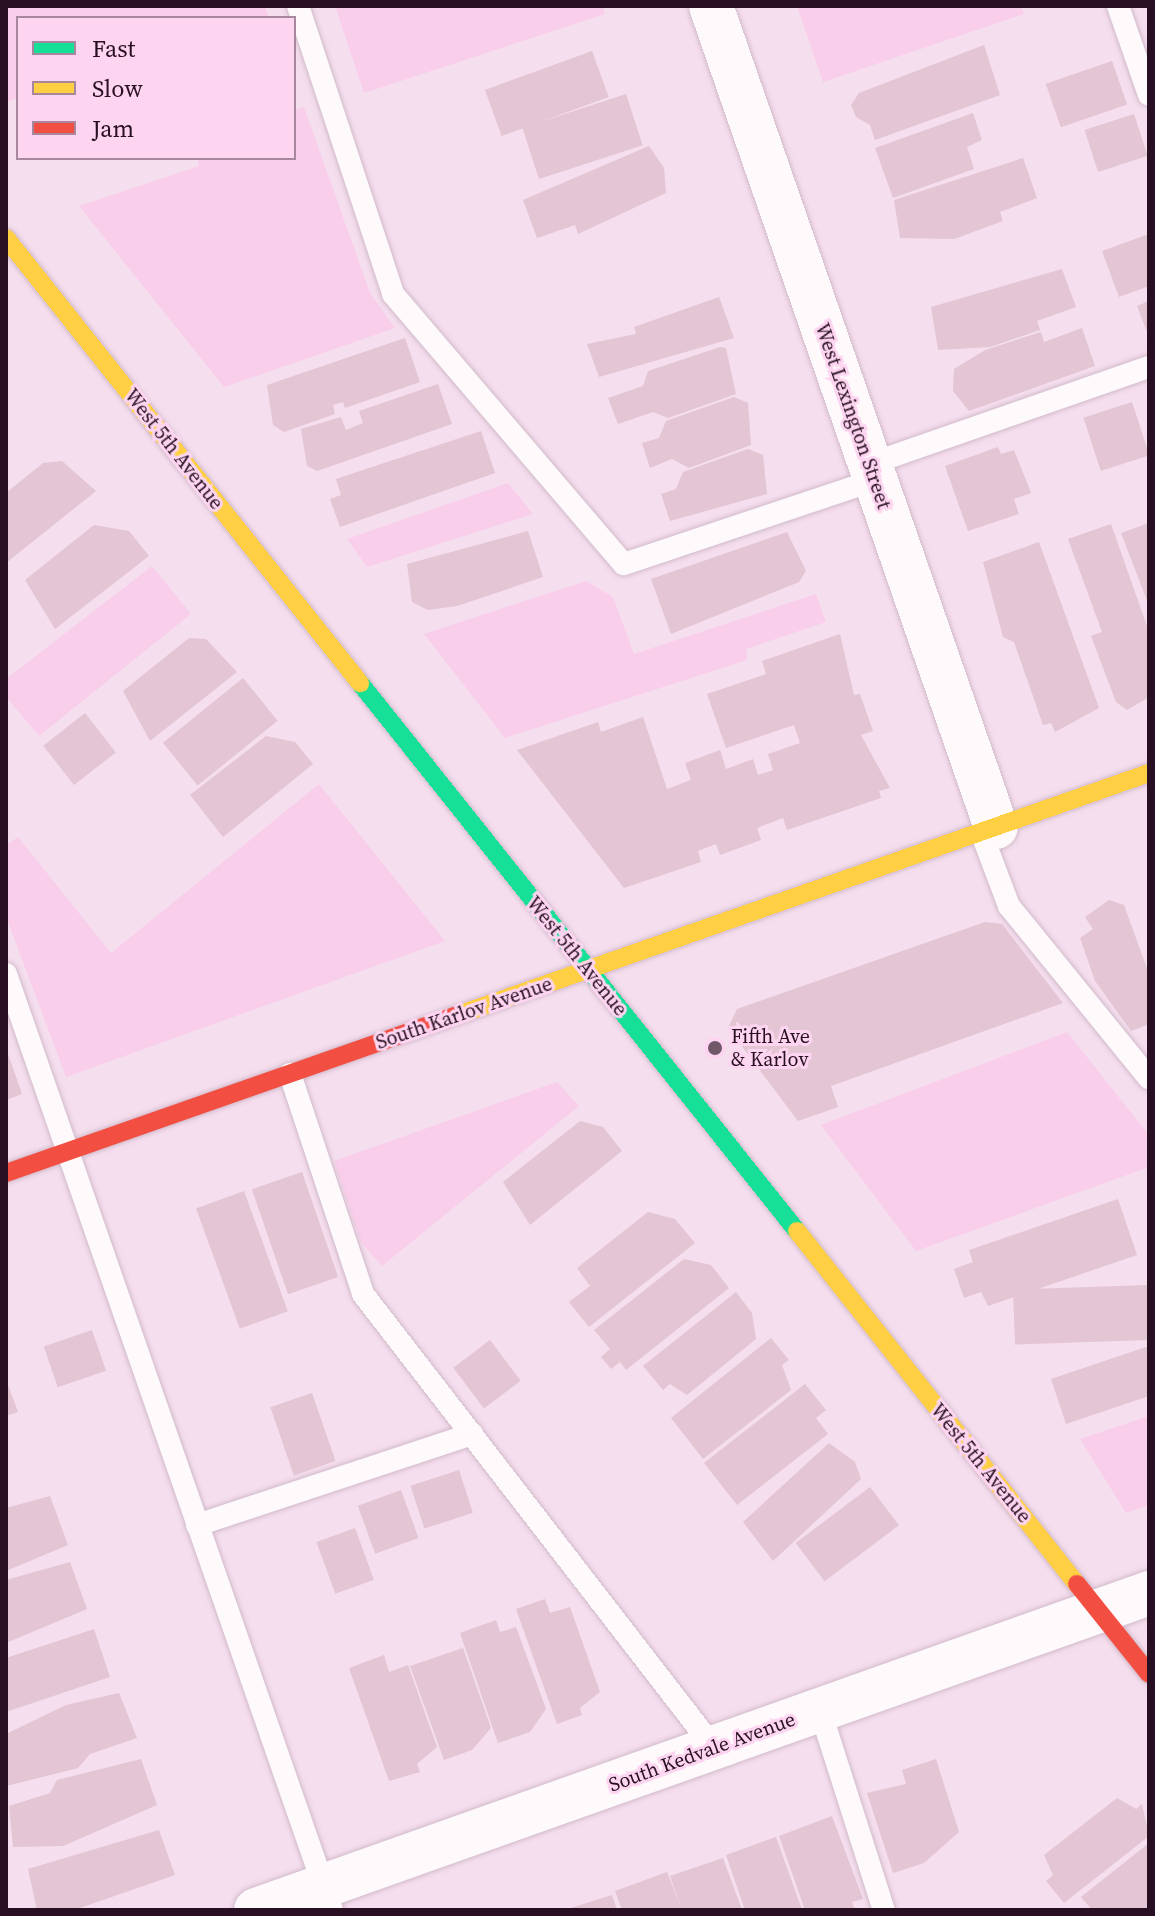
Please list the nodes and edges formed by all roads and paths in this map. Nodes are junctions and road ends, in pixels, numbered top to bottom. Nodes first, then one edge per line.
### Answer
1 (298, 6) edge
2 (711, 6) edge
3 (1118, 6) edge
4 (1149, 95) edge
5 (6, 238) edge
6 (1149, 367) edge
7 (873, 472) junction
8 (1149, 773) edge
9 (988, 829) junction
10 (587, 970) junction
11 (6, 974) edge
12 (290, 1074) junction
13 (1149, 1078) edge
14 (67, 1152) junction
15 (6, 1173) edge
16 (472, 1434) junction
17 (197, 1525) junction
18 (1149, 1593) edge
19 (1099, 1611) junction
20 (1149, 1674) edge
21 (820, 1710) junction
22 (714, 1748) junction
23 (328, 1898) edge
24 (256, 1910) edge
25 (884, 1910) edge

1 - 7 lane
2 - 7 street, West Lexington Street
3 - 4 lane
5 - 10 street, West 5th Avenue
6 - 7 lane
7 - 9 street, West Lexington Street
8 - 9 street, South Karlov Avenue
9 - 10 street, South Karlov Avenue
9 - 13 lane
10 - 12 street, South Karlov Avenue
10 - 19 street, West 5th Avenue
11 - 14 lane
12 - 14 street, South Karlov Avenue
12 - 16 lane
14 - 15 street, South Karlov Avenue
14 - 17 lane
16 - 17 lane
16 - 22 lane
17 - 23 lane
18 - 19 street, South Kedvale Avenue
19 - 20 street, West 5th Avenue
19 - 21 street, South Kedvale Avenue
21 - 22 street, South Kedvale Avenue
21 - 25 lane
22 - 23 street, South Kedvale Avenue
23 - 24 street, South Kedvale Avenue

